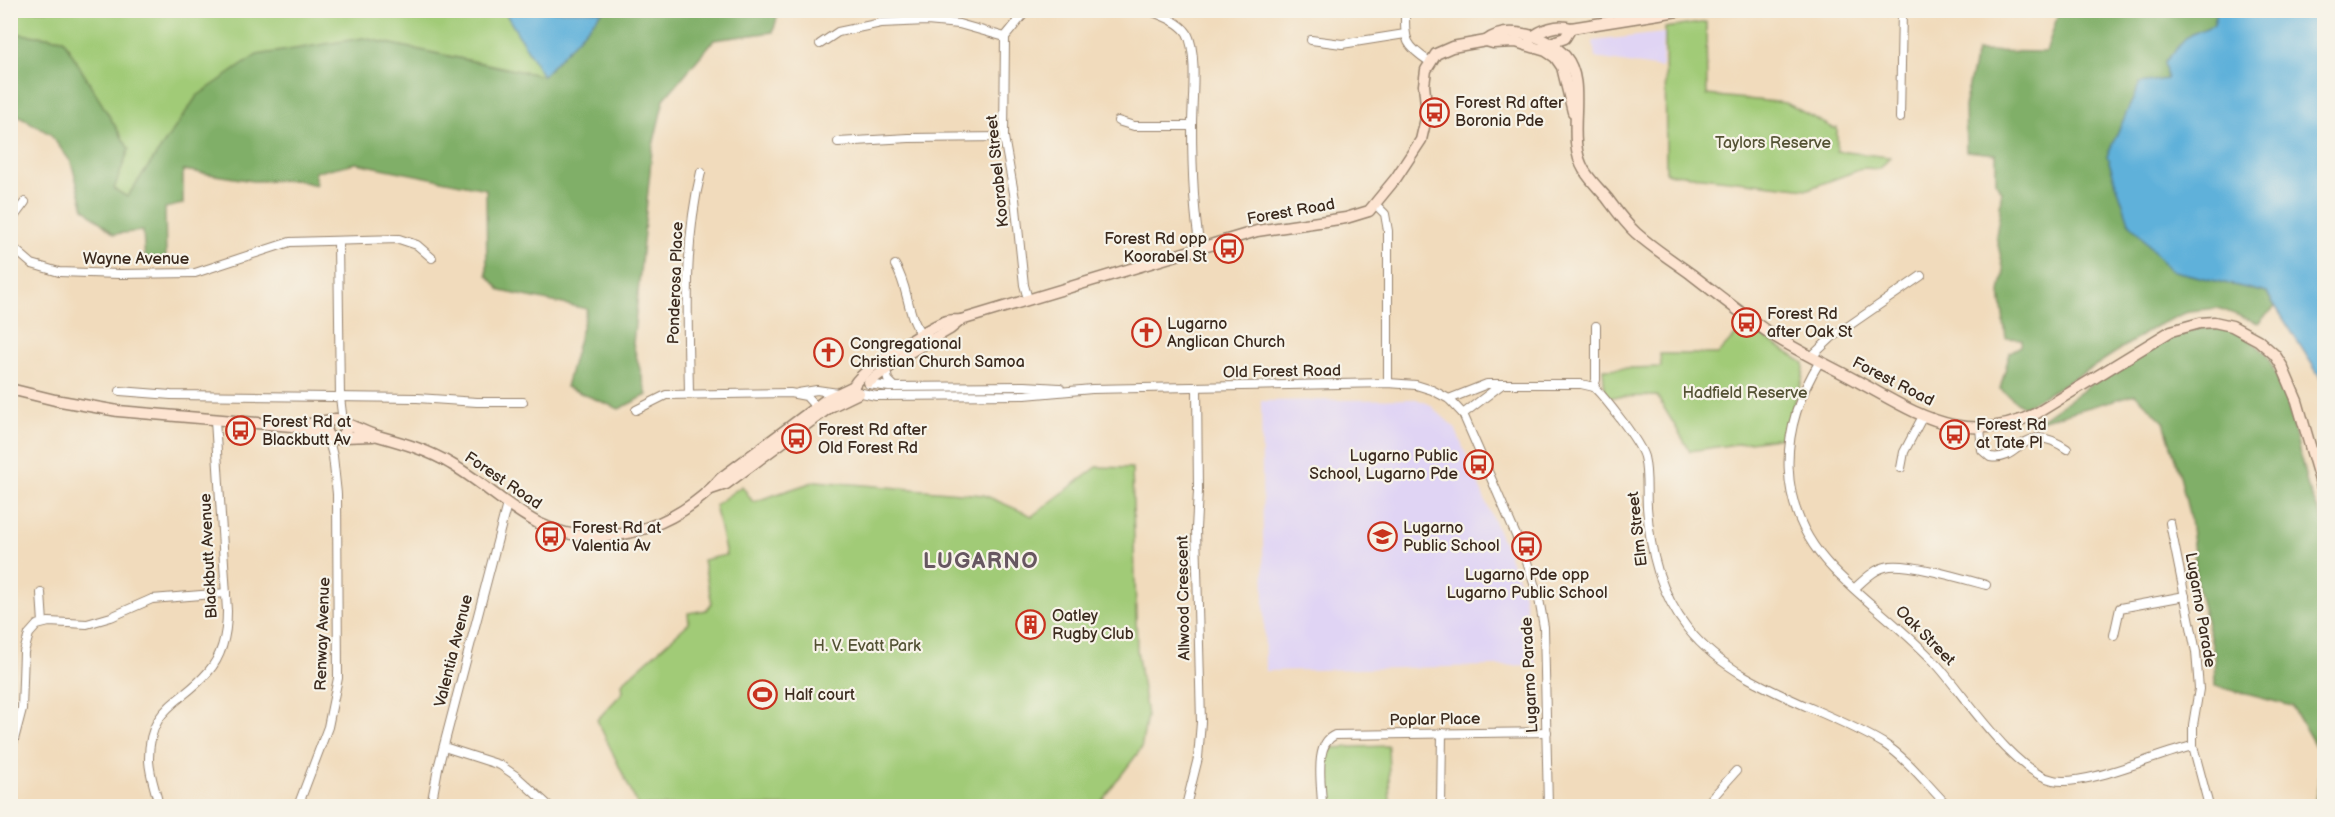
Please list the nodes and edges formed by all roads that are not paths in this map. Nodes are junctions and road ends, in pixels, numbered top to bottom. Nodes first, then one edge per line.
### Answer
1 (1026, 10) edge
2 (1148, 10) edge
3 (1405, 10) edge
4 (1684, 10) edge
5 (1902, 10) edge
6 (1571, 28) junction
7 (1406, 34) junction
8 (1005, 37) junction
9 (1311, 40) dead end
10 (1532, 43) junction
11 (820, 44) dead end
12 (1550, 44) junction
13 (1430, 62) junction
14 (1574, 116) junction
15 (1900, 118) dead end
16 (1118, 121) dead end
17 (1192, 126) junction
18 (1004, 137) junction
19 (838, 142) dead end
20 (701, 172) dead end
21 (25, 202) dead end
22 (1376, 205) junction
23 (10, 222) edge
24 (338, 241) junction
25 (10, 245) edge
26 (1200, 248) junction
27 (432, 258) dead end
28 (895, 265) dead end
29 (1921, 276) dead end
30 (1028, 299) junction
31 (962, 320) junction
32 (1596, 326) dead end
33 (922, 334) junction
34 (1816, 358) junction
35 (886, 370) junction
36 (869, 383) junction
37 (1388, 383) junction
38 (1502, 385) junction
39 (858, 387) junction
40 (895, 387) junction
41 (1197, 387) junction
42 (1594, 387) junction
43 (10, 388) edge
44 (1092, 389) junction
45 (120, 392) dead end
46 (797, 393) junction
47 (838, 393) junction
48 (688, 394) junction
49 (340, 397) junction
50 (1449, 399) junction
51 (523, 402) dead end
52 (636, 410) dead end
53 (819, 410) junction
54 (1463, 414) junction
55 (1923, 416) junction
56 (215, 420) junction
57 (337, 421) junction
58 (292, 426) junction
59 (1980, 428) junction
60 (376, 436) junction
61 (334, 437) junction
62 (2067, 449) dead end
63 (1901, 468) dead end
64 (2325, 494) edge
65 (507, 504) junction
66 (2170, 523) dead end
67 (1986, 585) dead end
68 (1855, 588) junction
69 (41, 593) dead end
70 (226, 593) junction
71 (2185, 596) junction
72 (43, 622) junction
73 (2114, 635) dead end
74 (1547, 732) junction
75 (1442, 733) junction
76 (2193, 746) junction
77 (444, 747) junction
78 (10, 755) edge
79 (1736, 771) dead end
80 (159, 807) edge
81 (297, 807) edge
82 (431, 807) edge
83 (549, 807) edge
84 (1186, 807) edge
85 (1322, 807) edge
86 (1441, 807) edge
87 (1548, 807) edge
88 (1705, 807) edge
89 (1948, 807) edge
90 (2209, 807) edge

1 - 8 street
2 - 17 street
3 - 7 street
4 - 6 street
5 - 15 street
6 - 10 street
6 - 12 street
7 - 9 street
7 - 13 street
8 - 11 street
8 - 18 street, Koorabel Street
10 - 12 street, Forest Road
10 - 13 street, Forest Road
10 - 14 street, Forest Road
12 - 14 street, Forest Road
13 - 22 street, Forest Road
14 - 34 street, Forest Road
16 - 17 street
17 - 26 street
18 - 19 street
18 - 30 street, Koorabel Street
20 - 48 street, Ponderosa Place
21 - 23 street
22 - 26 street, Forest Road
22 - 37 street
24 - 25 street, Wayne Avenue
24 - 27 street, Wayne Avenue
24 - 49 street
26 - 30 street, Forest Road
28 - 33 street
29 - 34 street, Oak Street
30 - 31 street, Forest Road
31 - 33 street, Forest Road
31 - 35 street, Forest Road
32 - 42 street
33 - 39 street, Forest Road
34 - 55 street, Forest Road
34 - 68 street, Oak Street
35 - 36 street, Forest Road
35 - 40 street
36 - 39 street
36 - 40 street, Old Forest Road
37 - 41 street, Old Forest Road
37 - 50 street, Old Forest Road
38 - 42 street
38 - 50 street
38 - 54 street
39 - 44 street, Old Forest Road
39 - 47 street, Forest Road
39 - 53 street, Forest Road
40 - 44 street, Old Forest Road
41 - 44 street, Old Forest Road
41 - 84 street, Allwood Crescent
42 - 89 street, Elm Street
43 - 56 street, Forest Road
45 - 49 street
46 - 47 street
46 - 48 street
46 - 53 street
47 - 53 street, Forest Road
48 - 52 street
49 - 51 street
49 - 57 street
50 - 54 street, Old Forest Road
53 - 65 street, Forest Road
54 - 74 street, Lugarno Parade
55 - 59 street, Forest Road
55 - 63 street
56 - 58 street, Forest Road
56 - 70 street, Blackbutt Avenue
57 - 58 street, Forest Road
57 - 60 street, Forest Road
57 - 61 street
57 - 61 street
58 - 61 street, Forest Road
59 - 62 street
59 - 64 street, Forest Road
60 - 61 street, Forest Road
60 - 65 street, Forest Road
61 - 81 street, Renway Avenue
65 - 77 street, Valentia Avenue
66 - 71 street, Lugarno Parade
67 - 68 street
68 - 76 street, Oak Street
69 - 72 street
70 - 72 street
70 - 80 street, Blackbutt Avenue
71 - 73 street
71 - 76 street, Lugarno Parade
72 - 78 street
74 - 75 street, Poplar Place
74 - 87 street, Lugarno Parade
75 - 85 street, Poplar Place
75 - 86 street
76 - 90 street, Lugarno Parade
77 - 82 street, Valentia Avenue
77 - 83 street
79 - 88 street

